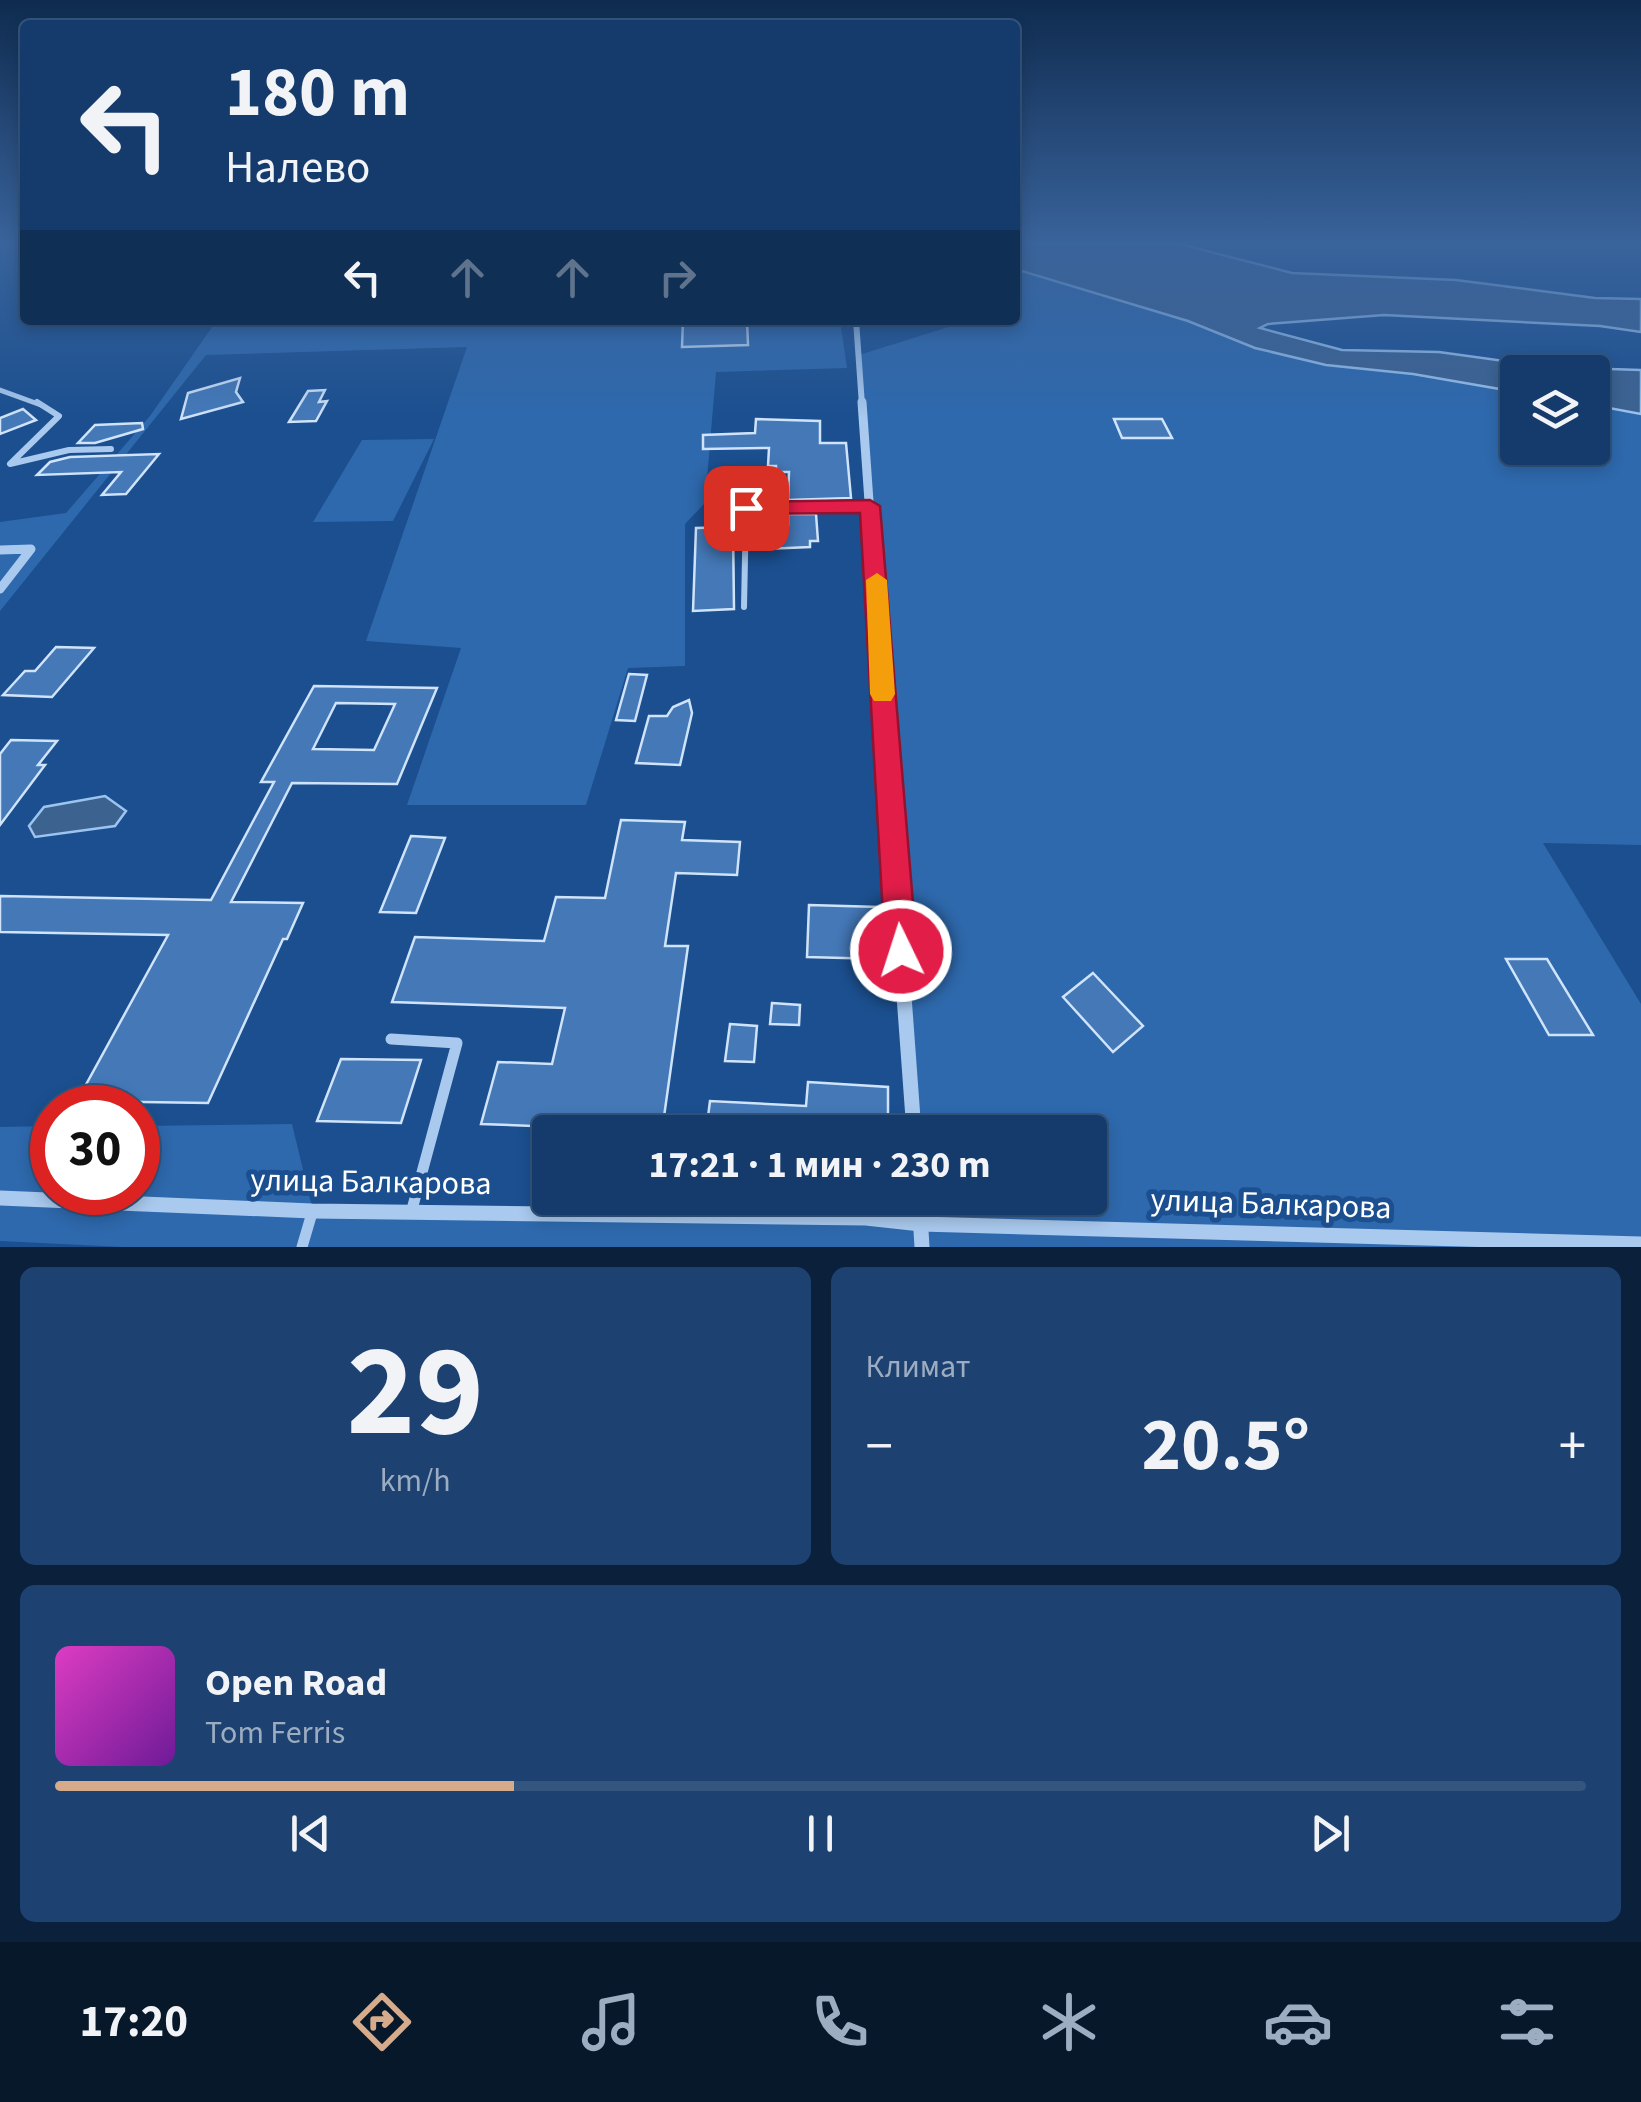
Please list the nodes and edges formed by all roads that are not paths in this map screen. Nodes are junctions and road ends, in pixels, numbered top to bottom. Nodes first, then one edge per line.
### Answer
1 (856, 325) edge
2 (0, 390) edge
3 (112, 449) dead end
4 (870, 506) junction
5 (0, 550) edge
6 (0, 588) edge
7 (744, 606) dead end
8 (391, 1039) dead end
9 (913, 1115) edge
10 (0, 1198) edge
11 (312, 1211) junction
12 (411, 1212) junction
13 (920, 1215) edge
14 (921, 1224) junction
15 (1641, 1244) edge
16 (302, 1247) edge
17 (922, 1247) edge

1 - 4 street
2 - 3 lane
4 - 7 lane
4 - 9 street
5 - 6 street
8 - 12 lane
10 - 11 street, улица Балкарова
11 - 12 street, улица Балкарова
11 - 16 lane
12 - 14 street, улица Балкарова
13 - 14 street
14 - 15 street, улица Балкарова
14 - 17 street

